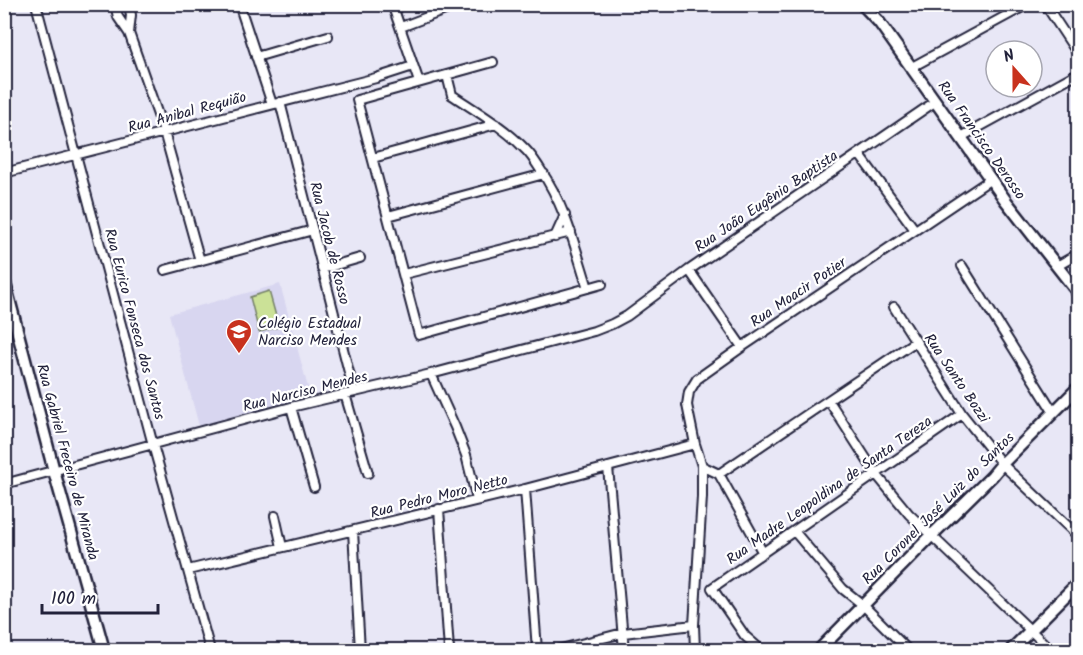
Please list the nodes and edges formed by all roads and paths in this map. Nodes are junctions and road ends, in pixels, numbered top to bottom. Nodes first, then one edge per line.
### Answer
1 (36, 4) edge
2 (115, 4) edge
3 (129, 4) edge
4 (238, 4) edge
5 (392, 4) edge
6 (461, 4) edge
7 (862, 4) edge
8 (1028, 4) edge
9 (1045, 4) edge
10 (401, 27) junction
11 (129, 33) junction
12 (328, 36) dead end
13 (1078, 54) edge
14 (256, 57) junction
15 (493, 62) dead end
16 (413, 66) junction
17 (912, 67) junction
18 (1078, 73) edge
19 (386, 75) junction
20 (447, 75) junction
21 (418, 82) junction
22 (351, 83) junction
23 (390, 90) junction
24 (357, 100) junction
25 (936, 101) junction
26 (276, 103) junction
27 (479, 113) junction
28 (496, 124) junction
29 (477, 129) junction
30 (164, 132) junction
31 (961, 136) junction
32 (859, 154) junction
33 (76, 155) junction
34 (373, 158) junction
35 (4, 172) edge
36 (544, 174) junction
37 (991, 178) junction
38 (565, 215) junction
39 (388, 216) junction
40 (313, 230) junction
41 (915, 230) junction
42 (571, 232) junction
43 (555, 237) junction
44 (1078, 254) edge
45 (360, 258) dead end
46 (200, 261) junction
47 (962, 266) dead end
48 (1057, 266) junction
49 (322, 269) junction
50 (165, 270) dead end
51 (689, 270) junction
52 (404, 274) junction
53 (4, 280) edge
54 (602, 284) dead end
55 (588, 288) junction
56 (1078, 293) edge
57 (894, 307) dead end
58 (612, 324) joint
59 (916, 341) junction
60 (741, 347) junction
61 (431, 374) junction
62 (1078, 388) edge
63 (350, 393) junction
64 (829, 401) junction
65 (291, 407) junction
66 (1054, 413) junction
67 (962, 414) junction
68 (695, 444) junction
69 (153, 445) junction
70 (702, 465) junction
71 (1002, 465) junction
72 (608, 467) junction
73 (54, 471) junction
74 (368, 473) dead end
75 (719, 474) junction
76 (876, 474) junction
77 (4, 484) edge
78 (314, 487) dead end
79 (525, 489) junction
80 (477, 500) junction
81 (440, 509) junction
82 (275, 516) dead end
83 (353, 531) junction
84 (794, 531) junction
85 (932, 535) junction
86 (1078, 536) edge
87 (282, 547) junction
88 (763, 552) junction
89 (188, 570) junction
90 (1078, 583) edge
91 (863, 605) junction
92 (694, 625) junction
93 (1030, 631) junction
94 (622, 633) junction
95 (104, 651) edge
96 (210, 651) edge
97 (360, 651) edge
98 (449, 651) edge
99 (537, 651) edge
100 (558, 651) edge
101 (624, 651) edge
102 (694, 651) edge
103 (761, 651) edge
104 (819, 651) edge
105 (908, 651) edge
106 (1011, 651) edge
107 (1051, 651) edge

1 - 33 street, Rua Eurico Fonseca dos Santos
2 - 11 street
3 - 11 street
4 - 14 street, Rua Jacob de Rosso
5 - 10 street
6 - 10 street
7 - 17 street, Rua Francisco Derosso
8 - 17 street
9 - 13 street
10 - 16 street
11 - 30 street
12 - 14 street
14 - 26 street, Rua Jacob de Rosso
15 - 20 street
16 - 19 street, Rua Anibal Requião
16 - 21 street
17 - 25 street, Rua Francisco Derosso
18 - 31 street
19 - 22 street, Rua Anibal Requião
19 - 23 street
20 - 21 street
20 - 27 street
21 - 23 street
22 - 24 street
22 - 26 street, Rua Anibal Requião
23 - 24 street
24 - 34 street
25 - 31 street, Rua Francisco Derosso
25 - 32 street, Rua João Eugênio Baptista
26 - 30 street, Rua Anibal Requião
26 - 40 street, Rua Jacob de Rosso
27 - 28 street
27 - 29 street
28 - 29 street
28 - 36 street
29 - 34 street
30 - 33 street, Rua Anibal Requião
30 - 46 street
31 - 37 street, Rua Francisco Derosso
32 - 41 street
32 - 51 street, Rua João Eugênio Baptista
33 - 35 street, Rua Anibal Requião
33 - 69 street, Rua Eurico Fonseca dos Santos
34 - 39 street
36 - 38 street
36 - 39 street
37 - 41 street, Rua Moacir Potier
37 - 48 street, Rua Francisco Derosso
38 - 42 street
38 - 43 street
39 - 52 street
40 - 46 street
40 - 49 street, Rua Jacob de Rosso
41 - 60 street, Rua Moacir Potier
42 - 43 street
42 - 55 street
43 - 52 street
44 - 48 street
45 - 49 street
46 - 50 street
47 - 66 street
48 - 56 street, Rua Francisco Derosso
49 - 63 street, Rua Jacob de Rosso
51 - 58 street, Rua João Eugênio Baptista
51 - 60 street
52 - 55 street
53 - 73 street, Rua Gabriel Freceiro de Miranda
54 - 55 street
57 - 59 street, Rua Santo Bozzi
58 - 61 street, Rua Narciso Mendes
59 - 64 street
59 - 67 street, Rua Santo Bozzi
60 - 68 street, Rua Moacir Potier
61 - 63 street, Rua Narciso Mendes
61 - 80 street
62 - 66 street, Rua Coronel José Luiz do Santos
63 - 65 street, Rua Narciso Mendes
63 - 74 street, Rua Jacob de Rosso
64 - 75 street
64 - 76 street
65 - 69 street, Rua Narciso Mendes
65 - 78 street
66 - 71 street, Rua Coronel José Luiz do Santos
67 - 71 street, Rua Santo Bozzi
67 - 76 street, Rua Madre Leopoldina de Santa Tereza
68 - 70 street, Rua Moacir Potier
68 - 72 street, Rua Pedro Moro Netto
69 - 73 street, Rua Narciso Mendes
69 - 89 street, Rua Eurico Fonseca dos Santos
70 - 75 street
70 - 92 street, Rua Moacir Potier
71 - 85 street, Rua Coronel José Luiz do Santos
71 - 86 street, Rua Santo Bozzi
72 - 79 street, Rua Pedro Moro Netto
72 - 94 street
73 - 77 street, Rua Narciso Mendes
73 - 95 street, Rua Gabriel Freceiro de Miranda
75 - 88 street
76 - 84 street, Rua Madre Leopoldina de Santa Tereza
76 - 85 street
79 - 80 street, Rua Pedro Moro Netto
79 - 99 street
80 - 81 street, Rua Pedro Moro Netto
81 - 83 street, Rua Pedro Moro Netto
81 - 98 street
82 - 87 street
83 - 87 street, Rua Pedro Moro Netto
83 - 97 street
84 - 88 street, Rua Madre Leopoldina de Santa Tereza
84 - 91 street
85 - 91 street, Rua Coronel José Luiz do Santos
85 - 93 street
87 - 89 street, Rua Pedro Moro Netto
88 - 103 street, Rua Madre Leopoldina de Santa Tereza
89 - 96 street, Rua Eurico Fonseca dos Santos
90 - 93 street
91 - 104 street, Rua Coronel José Luiz do Santos
91 - 105 street
92 - 94 street
92 - 102 street, Rua Moacir Potier
93 - 106 street
93 - 107 street
94 - 100 street
94 - 101 street

